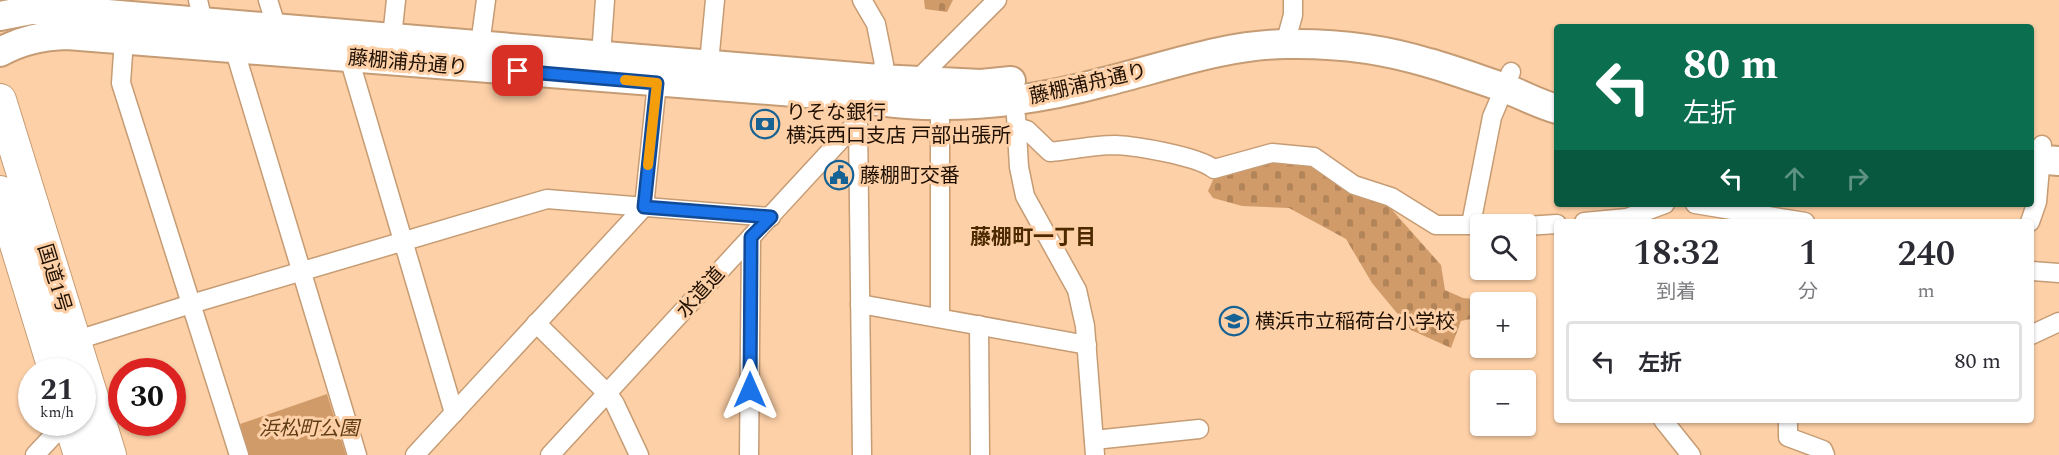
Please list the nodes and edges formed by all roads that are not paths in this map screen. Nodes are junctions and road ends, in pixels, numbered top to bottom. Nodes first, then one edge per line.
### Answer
1 (396, 0) edge
2 (486, 0) edge
3 (605, 0) edge
4 (715, 0) edge
5 (862, 0) edge
6 (997, 0) edge
7 (58, 5) edge
8 (201, 11) edge
9 (0, 16) edge
10 (126, 18) edge
11 (1289, 23) edge
12 (268, 26) edge
13 (392, 38) junction
14 (480, 45) junction
15 (234, 48) junction
16 (0, 52) edge
17 (601, 55) junction
18 (349, 58) junction
19 (709, 63) junction
20 (1507, 80) junction
21 (916, 81) junction
22 (657, 83) junction
23 (1554, 88) edge
24 (0, 100) edge
25 (869, 100) junction
26 (942, 105) junction
27 (1554, 107) edge
28 (1015, 113) junction
29 (2044, 153) edge
30 (0, 192) edge
31 (644, 207) junction
32 (1657, 207) edge
33 (1713, 207) edge
34 (1473, 214) edge
35 (771, 217) junction
36 (1616, 219) edge
37 (1787, 219) edge
38 (2031, 219) edge
39 (1470, 224) edge
40 (1554, 224) edge
41 (1536, 225) edge
42 (751, 237) junction
43 (404, 241) junction
44 (2034, 271) edge
45 (302, 272) junction
46 (2059, 273) edge
47 (191, 304) junction
48 (860, 304) junction
49 (940, 318) junction
50 (2059, 322) edge
51 (536, 323) junction
52 (979, 325) junction
53 (2034, 334) edge
54 (74, 341) junction
55 (1087, 345) junction
56 (51, 358) edge
57 (608, 394) junction
58 (454, 413) junction
59 (1665, 423) edge
60 (1788, 423) edge
61 (1199, 429) dead end
62 (53, 436) edge
63 (74, 436) edge
64 (1094, 448) edge
65 (35, 455) edge
66 (80, 455) edge
67 (110, 455) edge
68 (239, 455) edge
69 (357, 455) edge
70 (415, 455) edge
71 (550, 455) edge
72 (639, 455) edge
73 (749, 455) edge
74 (862, 455) edge
75 (980, 455) edge
76 (1691, 455) edge
77 (1825, 455) edge

1 - 13 street
2 - 14 street
3 - 17 street
4 - 19 street
5 - 25 street
6 - 21 street
7 - 9 main road, 藤棚浦舟通り
7 - 10 main road, 藤棚浦舟通り
8 - 10 main road, 藤棚浦舟通り
8 - 12 main road, 藤棚浦舟通り
10 - 15 main road, 藤棚浦舟通り
10 - 16 main road, 藤棚浦舟通り
10 - 47 street
11 - 20 main road, 藤棚浦舟通り
11 - 21 main road, 藤棚浦舟通り
11 - 28 main road, 藤棚浦舟通り
12 - 13 main road, 藤棚浦舟通り
12 - 15 main road, 藤棚浦舟通り
12 - 18 main road, 藤棚浦舟通り
13 - 14 main road, 藤棚浦舟通り
14 - 17 main road, 藤棚浦舟通り
15 - 45 street
17 - 19 main road, 藤棚浦舟通り
18 - 22 main road, 藤棚浦舟通り
18 - 43 street
19 - 25 main road, 藤棚浦舟通り
20 - 23 main road, 藤棚浦舟通り
20 - 27 main road, 藤棚浦舟通り
20 - 34 street
21 - 25 main road, 藤棚浦舟通り
22 - 25 main road, 藤棚浦舟通り
22 - 31 street
24 - 54 highway, 国道1号
25 - 26 main road, 藤棚浦舟通り
25 - 35 street, 水道道
25 - 48 street
26 - 28 main road, 藤棚浦舟通り
26 - 49 street
28 - 39 street
28 - 55 street
29 - 38 street
30 - 56 highway, 国道1号
31 - 35 street
31 - 43 street
31 - 51 street
32 - 36 street
33 - 37 street
35 - 42 street, 水道道
40 - 41 street
42 - 57 street, 水道道
42 - 73 street
43 - 45 street
43 - 58 street
44 - 46 street
45 - 47 street
45 - 69 street
47 - 54 street
47 - 68 street
48 - 49 street
48 - 74 street
49 - 52 street
50 - 53 street
51 - 57 street
51 - 58 street
52 - 55 street
52 - 75 street
54 - 67 highway, 国道1号
55 - 64 street
57 - 71 street, 水道道
57 - 72 street
58 - 70 street
59 - 76 street
60 - 77 street
61 - 64 street
62 - 65 street
63 - 66 highway

